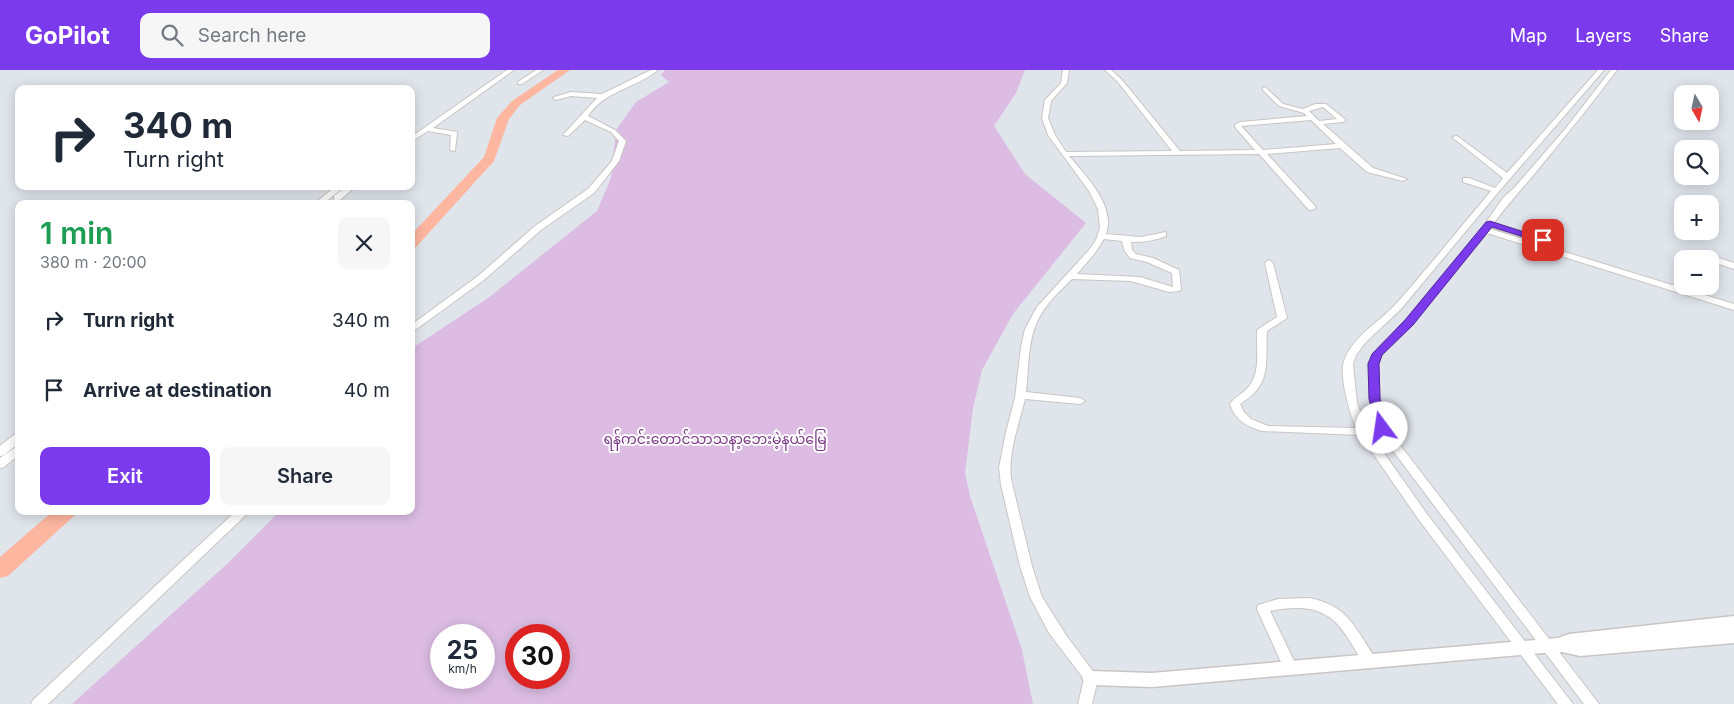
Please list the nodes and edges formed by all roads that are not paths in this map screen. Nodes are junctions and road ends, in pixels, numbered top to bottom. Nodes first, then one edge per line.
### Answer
1 (502, 70) edge
2 (511, 70) edge
3 (540, 70) edge
4 (655, 70) edge
5 (1066, 70) edge
6 (1108, 70) edge
7 (1601, 70) edge
8 (1614, 70) edge
9 (520, 83) dead end
10 (1265, 90) dead end
11 (602, 96) junction
12 (556, 98) dead end
13 (1304, 111) junction
14 (441, 116) junction
15 (584, 117) junction
16 (1315, 120) junction
17 (427, 128) junction
18 (415, 131) edge
19 (566, 135) dead end
20 (1455, 136) dead end
21 (415, 137) edge
22 (1342, 146) junction
23 (453, 150) dead end
24 (1177, 152) junction
25 (1261, 152) junction
26 (1064, 154) junction
27 (1508, 178) junction
28 (1403, 179) dead end
29 (1466, 180) dead end
30 (336, 190) edge
31 (347, 190) edge
32 (1497, 191) junction
33 (323, 200) edge
34 (334, 200) edge
35 (1312, 208) dead end
36 (1487, 227) junction
37 (1162, 234) dead end
38 (1101, 236) junction
39 (1126, 238) junction
40 (1719, 261) dead end
41 (1269, 263) dead end
42 (1734, 266) edge
43 (1069, 276) junction
44 (1674, 283) edge
45 (1715, 295) edge
46 (1734, 301) edge
47 (415, 327) edge
48 (1021, 395) junction
49 (1080, 401) dead end
50 (1363, 432) junction
51 (15, 440) edge
52 (0, 452) edge
53 (15, 452) edge
54 (0, 464) edge
55 (240, 515) edge
56 (1734, 624) edge
57 (1734, 636) edge
58 (1551, 645) junction
59 (1524, 647) junction
60 (1368, 660) junction
61 (1290, 667) junction
62 (1091, 678) junction
63 (38, 704) edge
64 (1085, 704) edge
65 (1566, 704) edge
66 (1592, 704) edge

1 - 14 street
2 - 14 street
3 - 9 street
4 - 11 street
5 - 26 street
6 - 24 street
7 - 27 street
8 - 36 street
10 - 13 street
11 - 12 street
11 - 15 street
13 - 16 street
13 - 16 street
14 - 17 street
14 - 18 street
15 - 19 street
15 - 47 street
16 - 22 street
16 - 25 street
17 - 21 street
17 - 23 street
20 - 27 street
22 - 25 street
22 - 28 street
24 - 25 street
24 - 26 street
25 - 35 street
26 - 38 street
27 - 32 street
29 - 32 street
30 - 33 street
31 - 34 street
32 - 50 street
36 - 44 street
36 - 46 street
36 - 58 street
37 - 39 street
38 - 39 street
38 - 43 street
39 - 43 street
40 - 42 street
41 - 50 street
43 - 48 street
45 - 46 street
48 - 49 street
48 - 62 street
50 - 59 street
51 - 52 street
53 - 54 street
55 - 63 street
56 - 58 street
57 - 58 street
58 - 59 street
58 - 66 street
59 - 60 street
59 - 65 street
60 - 61 street
60 - 61 street
61 - 62 street
62 - 64 street

